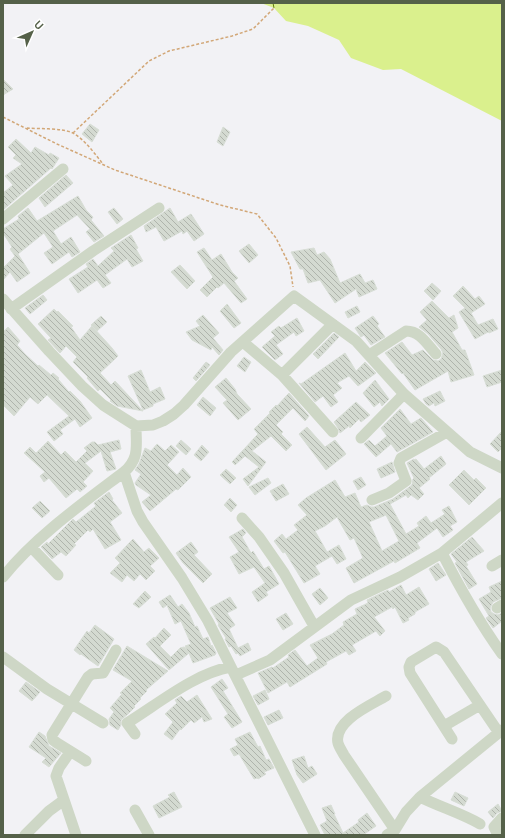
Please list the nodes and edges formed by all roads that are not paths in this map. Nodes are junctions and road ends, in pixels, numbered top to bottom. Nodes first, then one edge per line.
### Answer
1 (64, 169) dead end
2 (159, 208) dead end
3 (3, 219) edge
4 (3, 299) edge
5 (11, 309) junction
6 (333, 324) junction
7 (243, 342) junction
8 (436, 354) dead end
9 (369, 355) junction
10 (282, 375) junction
11 (404, 394) junction
12 (136, 426) junction
13 (333, 432) dead end
14 (447, 432) junction
15 (361, 438) dead end
16 (502, 468) edge
17 (124, 472) junction
18 (372, 500) dead end
19 (502, 503) edge
20 (242, 518) dead end
21 (31, 547) junction
22 (442, 553) junction
23 (502, 560) edge
24 (492, 566) dead end
25 (58, 575) dead end
26 (3, 577) edge
27 (314, 626) junction
28 (116, 650) dead end
29 (502, 654) edge
30 (3, 657) edge
31 (233, 671) junction
32 (386, 696) dead end
33 (71, 704) junction
34 (480, 705) junction
35 (103, 723) dead end
36 (444, 726) junction
37 (500, 732) edge
38 (135, 734) dead end
39 (452, 739) dead end
40 (70, 752) junction
41 (86, 761) dead end
42 (420, 797) junction
43 (64, 800) junction
44 (135, 810) dead end
45 (502, 818) edge
46 (480, 824) dead end
47 (391, 832) edge
48 (25, 835) edge
49 (76, 835) edge
50 (150, 835) edge
51 (315, 835) edge
52 (499, 835) edge

1 - 3 street
2 - 5 street
4 - 5 street
5 - 12 street
6 - 7 street
6 - 9 street
6 - 10 street
7 - 10 street
7 - 12 street
8 - 9 street
9 - 11 street
10 - 13 street
11 - 14 street
11 - 15 street
12 - 17 street
14 - 16 street
14 - 18 street
17 - 21 street
17 - 31 street
19 - 22 street
20 - 27 street
21 - 25 street
21 - 26 street
22 - 27 street
22 - 29 street
23 - 24 street
27 - 31 street
28 - 33 street
30 - 33 street
31 - 38 street
31 - 51 street
32 - 47 street
33 - 35 street
33 - 40 street
34 - 36 street
34 - 36 street
34 - 37 street
36 - 39 street
37 - 42 street
40 - 41 street
40 - 43 street
42 - 46 street
42 - 47 street
43 - 48 street
43 - 49 street
44 - 50 street
45 - 52 street

